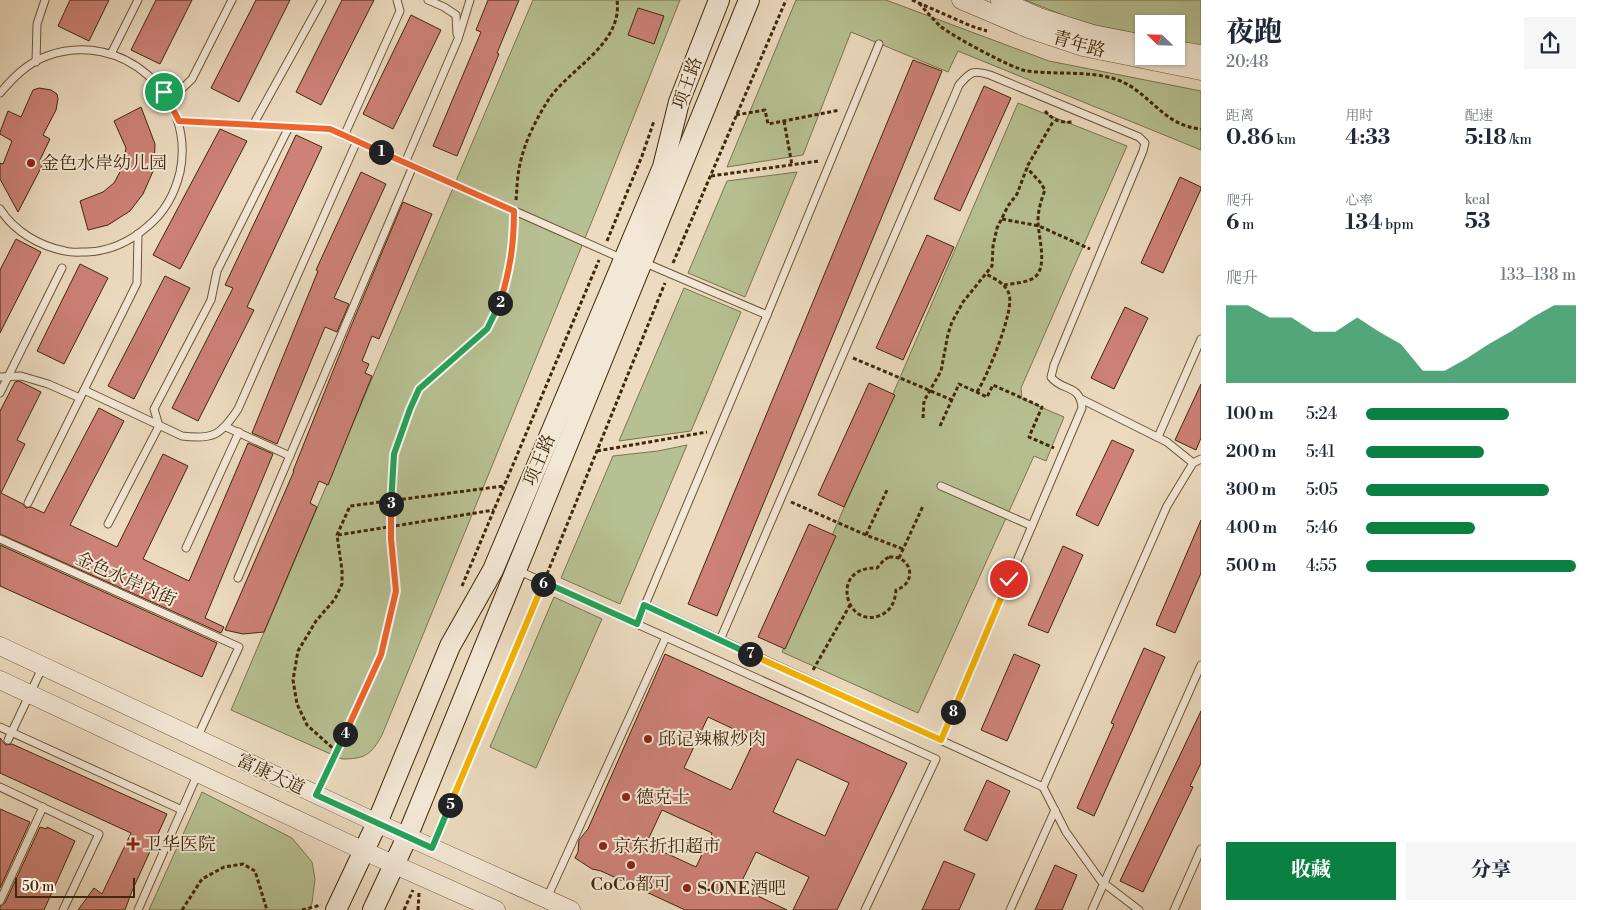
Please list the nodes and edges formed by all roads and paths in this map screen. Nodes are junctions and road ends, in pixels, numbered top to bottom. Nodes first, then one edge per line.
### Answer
1 (45, 0) edge
2 (138, 0) edge
3 (232, 0) edge
4 (322, 0) edge
5 (397, 0) edge
6 (428, 0) edge
7 (470, 0) edge
8 (617, 0) edge
9 (785, 0) edge
10 (962, 0) edge
11 (1000, 0) edge
12 (719, 1) edge
13 (749, 3) edge
14 (919, 3) dead end
15 (458, 39) junction
16 (1135, 42) edge
17 (879, 44) dead end
18 (1185, 51) edge
19 (111, 54) junction
20 (1201, 54) edge
21 (36, 62) junction
22 (1201, 71) edge
23 (0, 93) edge
24 (169, 101) junction
25 (853, 108) junction
26 (736, 115) junction
27 (655, 118) dead end
28 (1054, 120) dead end
29 (179, 121) junction
30 (784, 121) junction
31 (253, 125) junction
32 (289, 127) junction
33 (1201, 129) edge
34 (344, 136) junction
35 (357, 142) junction
36 (832, 159) junction
37 (409, 164) junction
38 (792, 165) junction
39 (1027, 168) junction
40 (710, 176) junction
41 (0, 209) edge
42 (514, 211) junction
43 (1002, 218) junction
44 (1039, 226) junction
45 (138, 234) junction
46 (603, 250) junction
47 (1100, 254) junction
48 (633, 260) junction
49 (62, 268) dead end
50 (669, 273) junction
51 (986, 274) junction
52 (1004, 285) junction
53 (767, 314) junction
54 (1201, 339) edge
55 (844, 354) junction
56 (8, 376) junction
57 (0, 377) edge
58 (84, 390) junction
59 (929, 391) junction
60 (978, 392) junction
61 (0, 393) edge
62 (80, 398) junction
63 (1081, 399) junction
64 (952, 400) junction
65 (923, 418) dead end
66 (159, 426) junction
67 (940, 426) dead end
68 (226, 427) junction
69 (719, 430) junction
70 (239, 432) junction
71 (1158, 437) junction
72 (597, 451) junction
73 (1063, 453) junction
74 (290, 456) junction
75 (1201, 459) edge
76 (1193, 463) junction
77 (504, 486) junction
78 (941, 486) dead end
79 (886, 490) dead end
80 (782, 497) junction
81 (390, 501) junction
82 (28, 503) dead end
83 (923, 506) dead end
84 (494, 510) junction
85 (108, 524) dead end
86 (391, 526) junction
87 (1032, 526) junction
88 (337, 535) junction
89 (866, 535) junction
90 (0, 539) edge
91 (186, 548) dead end
92 (903, 549) junction
93 (900, 558) junction
94 (517, 570) junction
95 (238, 578) dead end
96 (544, 582) junction
97 (460, 591) dead end
98 (644, 605) junction
99 (850, 605) junction
100 (637, 624) junction
101 (666, 637) junction
102 (720, 640) junction
103 (0, 646) edge
104 (1201, 665) edge
105 (43, 666) junction
106 (0, 680) edge
107 (808, 680) junction
108 (30, 694) junction
109 (0, 727) edge
110 (12, 732) junction
111 (197, 739) junction
112 (8, 740) dead end
113 (941, 740) junction
114 (337, 752) junction
115 (198, 773) junction
116 (0, 787) edge
117 (1043, 787) junction
118 (316, 795) junction
119 (43, 807) junction
120 (182, 810) junction
121 (1055, 810) junction
122 (376, 823) junction
123 (408, 837) junction
124 (432, 848) junction
125 (1201, 849) edge
126 (364, 850) junction
127 (395, 865) junction
128 (420, 876) junction
129 (1104, 884) junction
130 (546, 899) junction
131 (0, 901) edge
132 (330, 907) edge
133 (63, 910) edge
134 (138, 910) edge
135 (182, 910) edge
136 (267, 910) edge
137 (302, 910) edge
138 (373, 910) edge
139 (404, 910) edge
140 (496, 910) edge
141 (571, 910) edge
142 (865, 910) edge
143 (1010, 910) edge
144 (1092, 910) edge
145 (1139, 910) edge
146 (1174, 910) edge

1 - 21 lane
2 - 19 lane
3 - 24 lane
4 - 31 lane
5 - 34 lane
6 - 15 lane
7 - 15 lane
8 - 42 path
9 - 26 path
10 - 22 street, 青年路
11 - 16 street, 青年路
12 - 48 main road, 项王路
13 - 48 main road, 项王路
14 - 33 path
15 - 37 lane
17 - 25 lane
18 - 20 street
19 - 21 lane
19 - 24 lane
21 - 23 lane
24 - 29 lane
25 - 30 path
25 - 36 lane
26 - 30 path
26 - 40 path
27 - 46 path
28 - 39 path
29 - 31 lane
29 - 45 lane
30 - 38 path
31 - 32 lane
32 - 34 lane
32 - 66 lane
34 - 35 lane
35 - 37 lane
35 - 68 lane
36 - 38 path
36 - 53 lane
37 - 42 lane
37 - 74 lane
38 - 40 path
39 - 43 path
39 - 44 path
40 - 50 path
41 - 45 lane
42 - 46 lane
42 - 81 path
43 - 44 path
43 - 51 path
44 - 47 path
44 - 52 path
45 - 58 lane
46 - 48 lane
46 - 77 path
47 - 55 lane
47 - 63 lane
48 - 50 lane
48 - 94 main road, 项王路
48 - 122 main road, 项王路
49 - 56 lane
50 - 53 lane
50 - 72 path
51 - 52 path
51 - 59 path
52 - 60 path
53 - 69 lane
54 - 71 lane
55 - 59 path
55 - 80 lane
56 - 57 lane
56 - 61 lane
56 - 62 lane
58 - 62 lane
58 - 66 lane
59 - 64 path
59 - 65 path
60 - 64 path
60 - 73 path
62 - 82 lane
63 - 71 lane
63 - 73 lane
64 - 67 path
66 - 68 lane
66 - 85 lane
68 - 70 lane
69 - 72 path
69 - 98 lane
70 - 74 lane
70 - 91 lane
71 - 76 lane
72 - 96 path
73 - 87 lane
74 - 95 lane
75 - 76 lane
76 - 117 lane
77 - 81 path
77 - 84 path
78 - 87 lane
79 - 89 path
80 - 89 path
80 - 102 lane
81 - 86 path
81 - 88 path
83 - 92 path
84 - 86 path
84 - 97 path
86 - 88 path
86 - 114 path
87 - 113 lane
88 - 114 path
89 - 92 path
90 - 111 lane, 金色水岸内街
92 - 93 path
93 - 99 path
93 - 99 path
94 - 96 lane
94 - 123 main road, 项王路
96 - 100 lane
96 - 124 path
98 - 100 lane
98 - 102 lane
99 - 107 path
100 - 101 lane
101 - 130 lane
101 - 142 lane
102 - 107 lane
103 - 105 street, 富康大道
104 - 129 lane
105 - 108 lane
105 - 111 street, 富康大道
106 - 108 street, 富康大道
107 - 113 lane
108 - 110 lane
108 - 115 street, 富康大道
109 - 110 lane
110 - 112 lane
110 - 120 lane
111 - 118 street, 富康大道
113 - 117 lane
114 - 118 path
115 - 120 lane
115 - 126 street, 富康大道
116 - 119 lane
117 - 121 lane
118 - 122 street, 富康大道
119 - 131 lane
119 - 133 lane
120 - 134 lane
121 - 129 lane
121 - 143 lane
122 - 123 street, 富康大道
122 - 126 main road, 项王路
123 - 124 street, 富康大道
123 - 127 main road, 项王路
124 - 130 street, 富康大道
125 - 146 lane
126 - 127 street, 富康大道
126 - 132 main road, 项王路
127 - 128 street, 富康大道
127 - 138 main road, 项王路
128 - 139 path
128 - 140 street, 富康大道
129 - 144 lane
129 - 145 lane
130 - 141 street, 富康大道
132 - 137 path
135 - 136 path

